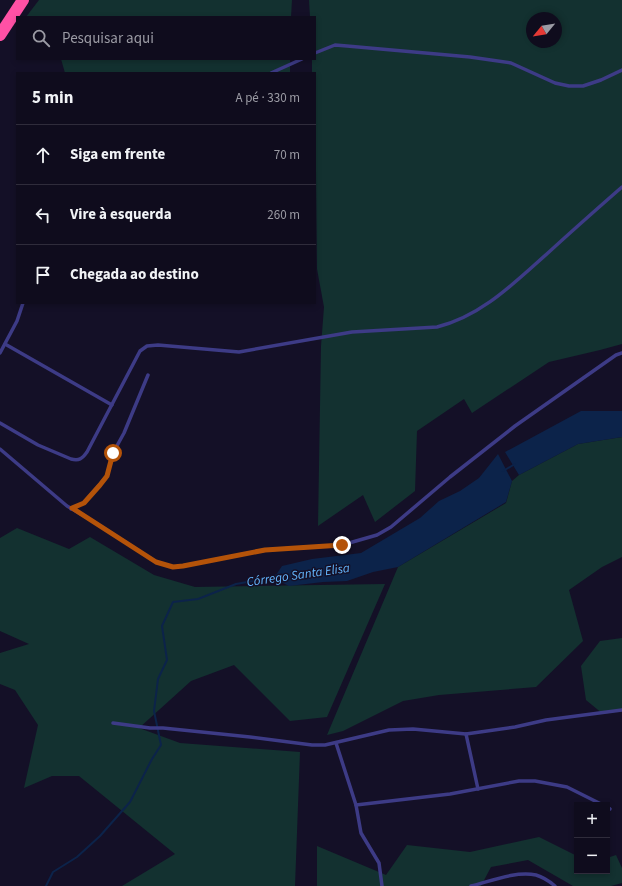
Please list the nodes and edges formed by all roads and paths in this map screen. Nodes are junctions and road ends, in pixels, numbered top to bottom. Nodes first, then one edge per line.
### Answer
1 (14, 0) edge
2 (23, 0) edge
3 (0, 22) edge
4 (0, 35) edge
5 (316, 53) edge
6 (300, 60) edge
7 (622, 70) edge
8 (273, 72) edge
9 (622, 187) edge
10 (23, 304) edge
11 (5, 344) junction
12 (622, 350) edge
13 (0, 353) edge
14 (622, 353) edge
15 (616, 355) junction
16 (148, 375) dead end
17 (112, 405) junction
18 (0, 423) edge
19 (0, 449) edge
20 (72, 508) junction
21 (622, 710) edge
22 (113, 723) dead end
23 (466, 734) junction
24 (336, 743) junction
25 (478, 789) junction
26 (597, 802) edge
27 (356, 805) junction
28 (382, 886) edge
29 (471, 886) edge
30 (555, 886) edge

1 - 3 highway
2 - 4 highway
5 - 7 lane
6 - 8 lane
9 - 17 lane
10 - 11 lane
11 - 13 lane
11 - 17 lane
12 - 15 lane
14 - 15 lane
15 - 20 lane
16 - 20 lane
17 - 18 lane
19 - 20 lane
21 - 23 lane
22 - 24 lane
23 - 24 lane
23 - 25 lane
24 - 27 lane
25 - 26 lane
25 - 27 lane
27 - 28 lane
29 - 30 lane

